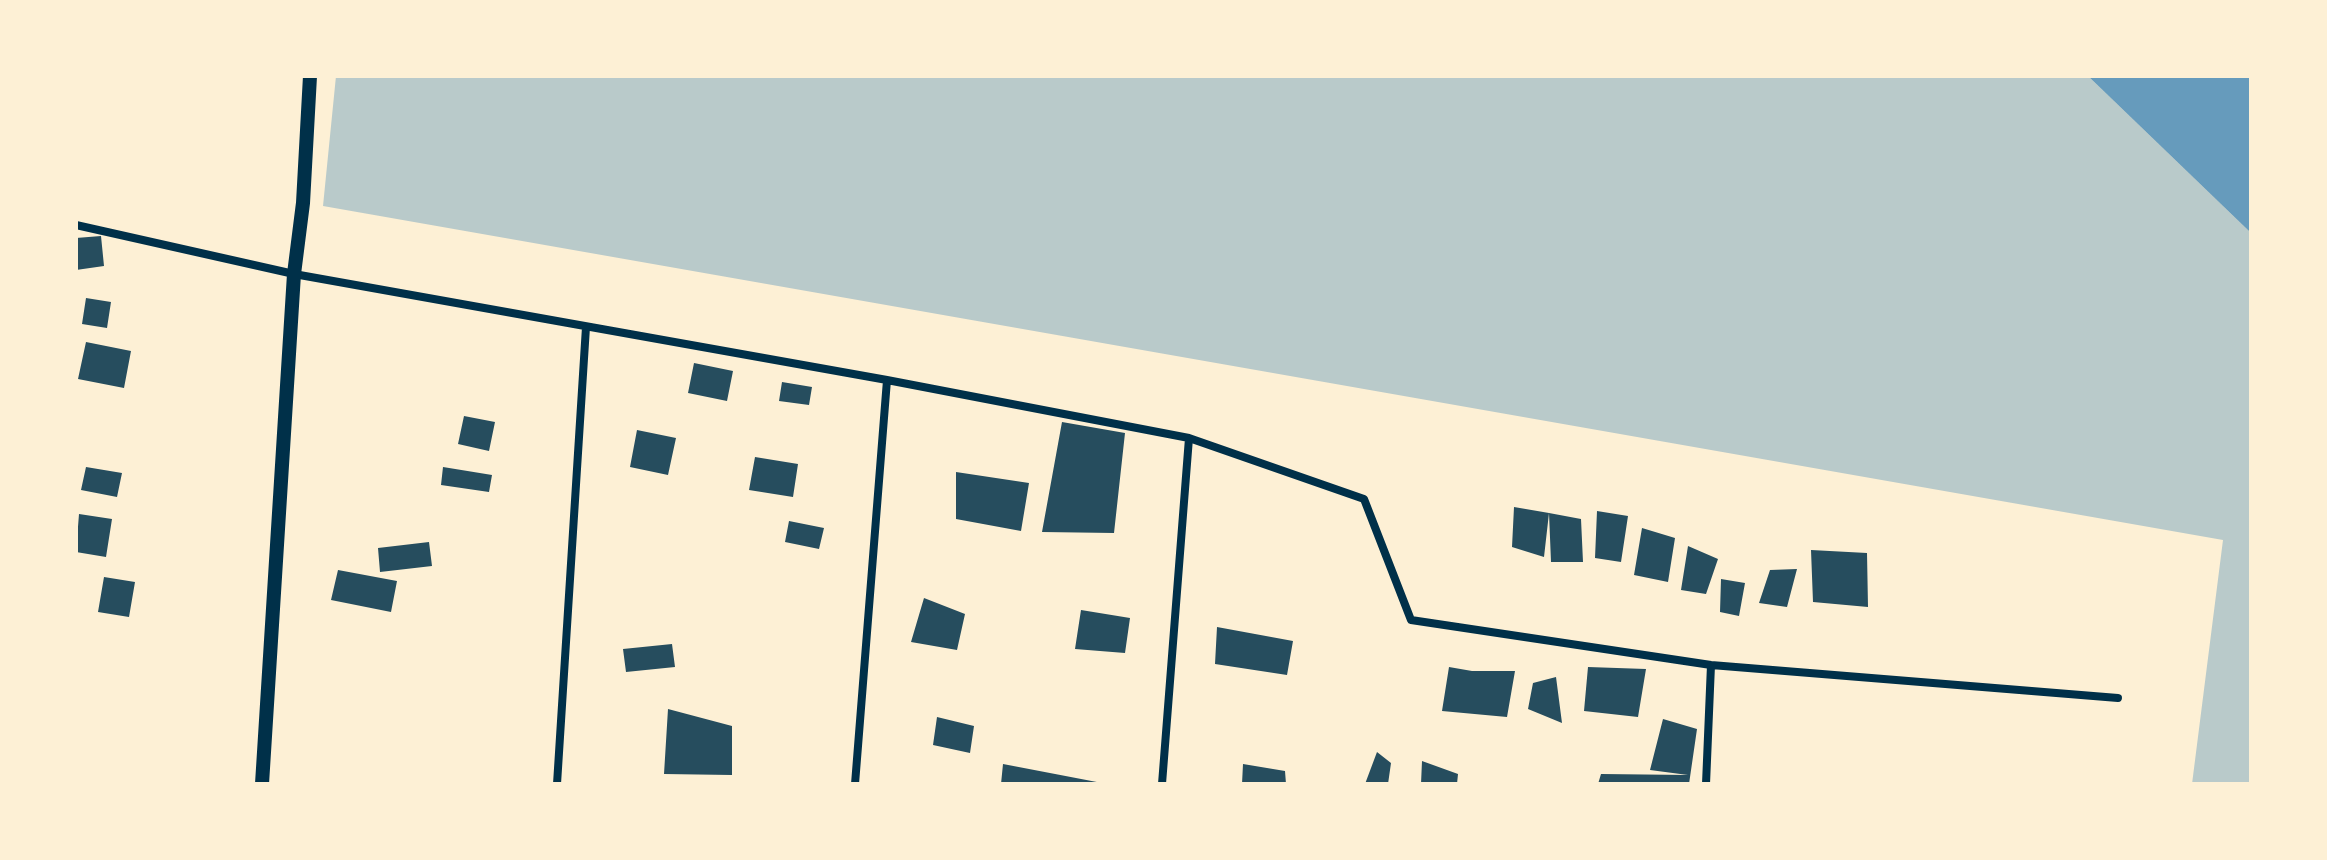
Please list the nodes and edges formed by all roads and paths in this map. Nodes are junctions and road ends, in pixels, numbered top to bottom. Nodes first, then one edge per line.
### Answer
1 (310, 76) edge
2 (76, 225) edge
3 (294, 274) junction
4 (586, 327) junction
5 (887, 380) junction
6 (1189, 438) junction
7 (1711, 665) junction
8 (2118, 698) dead end
9 (262, 784) edge
10 (557, 784) edge
11 (855, 784) edge
12 (1162, 784) edge
13 (1706, 784) edge

1 - 3 street
2 - 3 street
3 - 4 street
3 - 9 street
4 - 5 street
4 - 10 street
5 - 6 street
5 - 11 street
6 - 7 street
6 - 12 street
7 - 8 street
7 - 13 street

